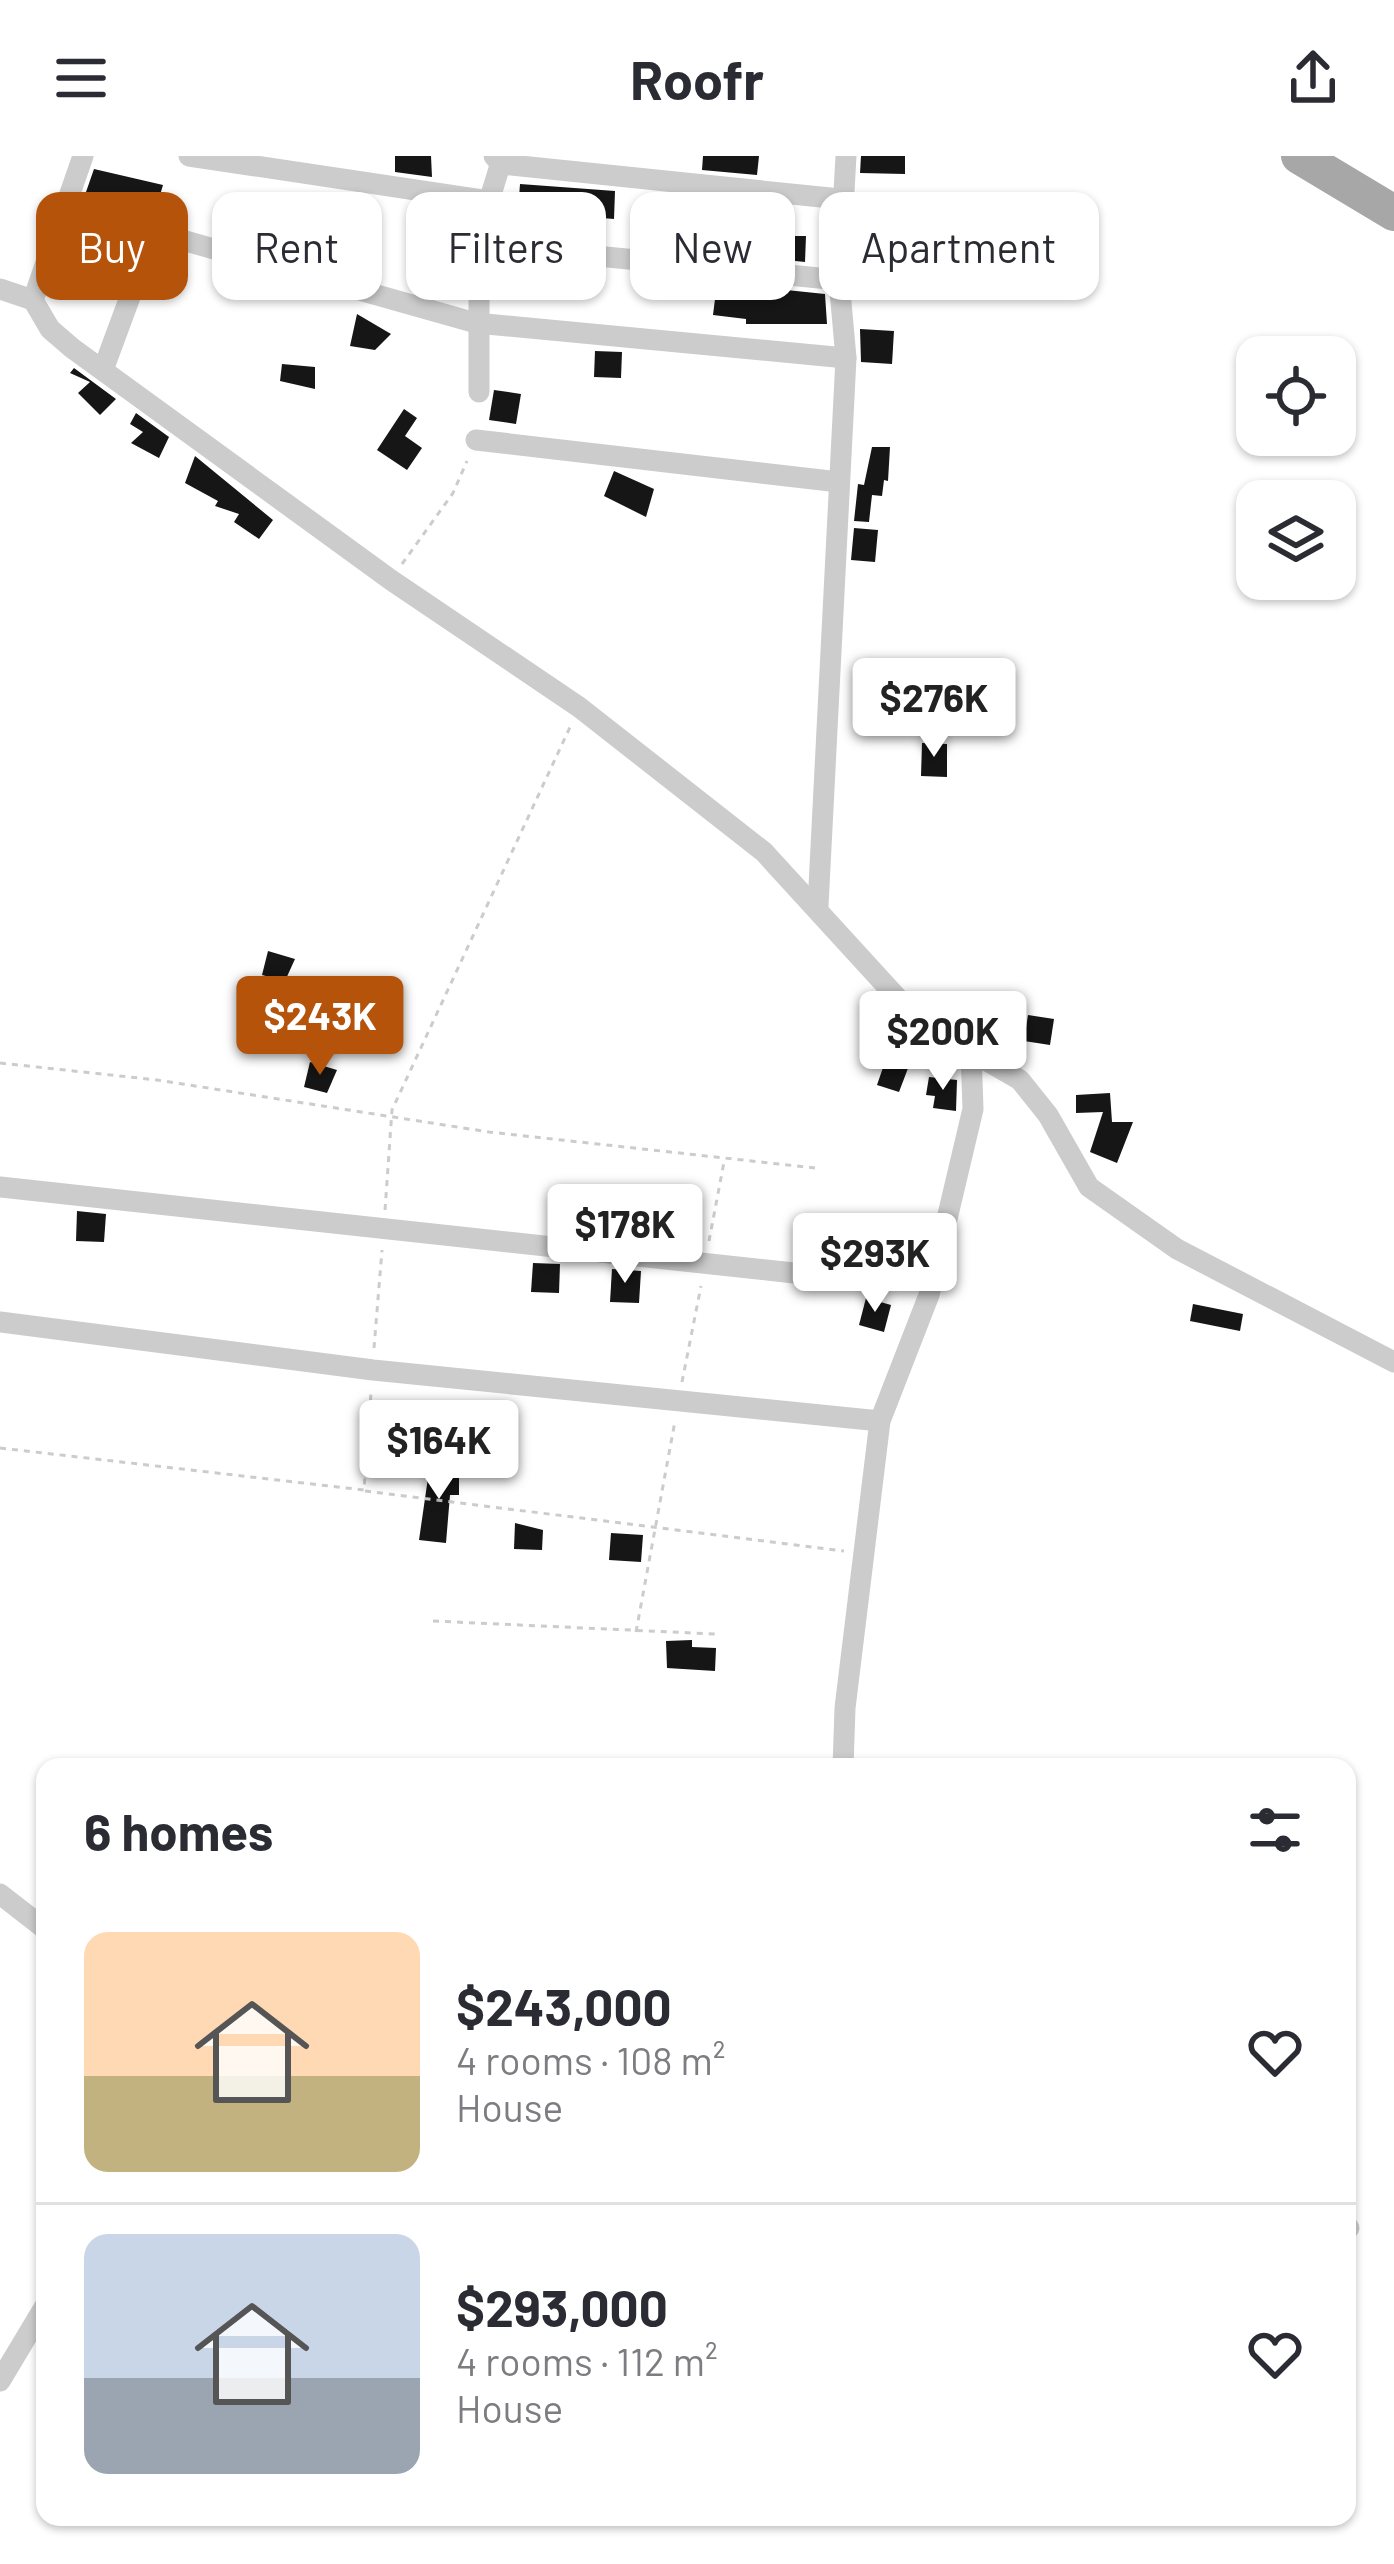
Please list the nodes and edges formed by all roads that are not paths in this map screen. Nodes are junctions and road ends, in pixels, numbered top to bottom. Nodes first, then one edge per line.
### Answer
1 (82, 156) edge
2 (189, 156) edge
3 (846, 156) edge
4 (1299, 156) edge
5 (499, 159) edge
6 (73, 192) edge
7 (429, 192) edge
8 (491, 192) edge
9 (841, 192) edge
10 (819, 197) edge
11 (1394, 213) edge
12 (188, 242) edge
13 (606, 257) edge
14 (819, 278) edge
15 (0, 289) edge
16 (36, 292) edge
17 (33, 300) junction
18 (129, 300) edge
19 (479, 300) edge
20 (841, 300) edge
21 (476, 323) junction
22 (846, 358) junction
23 (103, 370) junction
24 (479, 392) dead end
25 (476, 440) road end
26 (839, 482) junction
27 (818, 906) junction
28 (971, 1052) junction
29 (0, 1187) edge
30 (794, 1273) dead end
31 (0, 1322) edge
32 (1394, 1362) edge
33 (880, 1420) junction
34 (844, 1758) edge
35 (0, 1894) edge
36 (36, 1922) edge
37 (36, 2321) edge
38 (0, 2381) edge

1 - 6 street
2 - 7 street
3 - 9 street
4 - 11 main road
5 - 8 street
5 - 10 street
12 - 21 street
13 - 14 street
15 - 17 street
16 - 17 street
17 - 23 street
18 - 23 street
19 - 21 street
20 - 22 street
21 - 22 street
21 - 24 street
22 - 26 street
23 - 27 street
25 - 26 street
26 - 27 street
27 - 28 street
28 - 32 street
28 - 33 street
29 - 30 street
31 - 33 street
33 - 34 street
35 - 36 street
37 - 38 street

